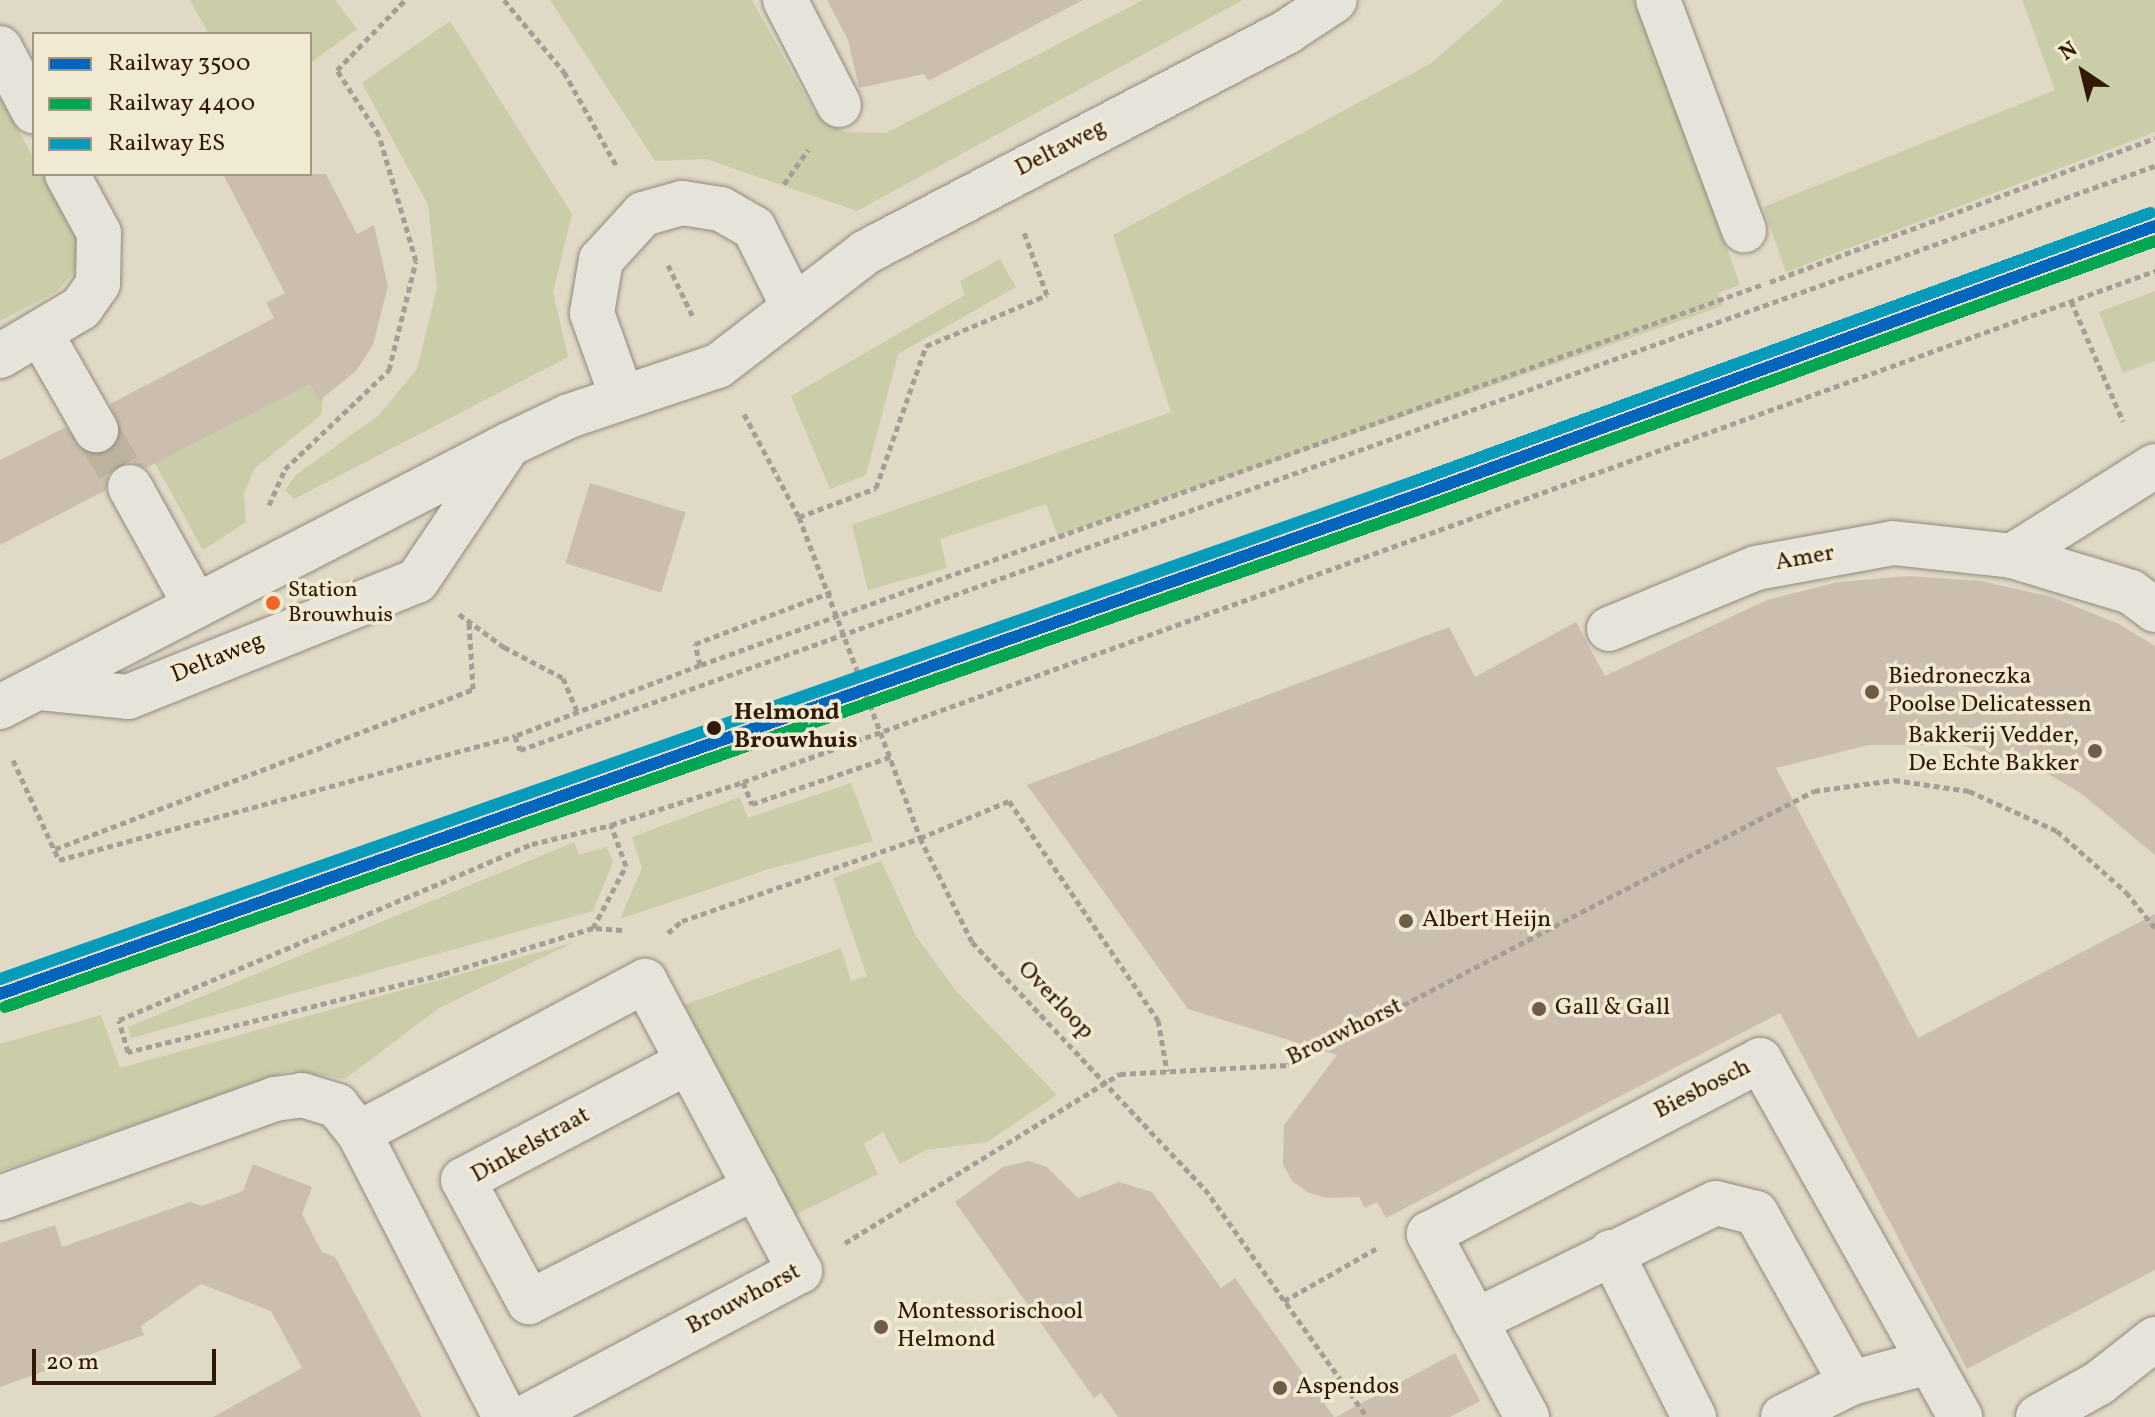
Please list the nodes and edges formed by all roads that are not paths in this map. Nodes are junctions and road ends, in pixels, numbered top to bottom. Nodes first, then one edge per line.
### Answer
1 (785, 0) edge
2 (1335, 0) edge
3 (1658, 0) edge
4 (0, 48) edge
5 (839, 105) road end
6 (32, 108) edge
7 (68, 176) edge
8 (1744, 230) dead end
9 (794, 308) junction
10 (41, 334) junction
11 (0, 356) edge
12 (622, 397) junction
13 (96, 430) tunnel mouth
14 (510, 444) junction
15 (2155, 466) edge
16 (130, 487) tunnel mouth
17 (2012, 556) junction
18 (196, 606) junction
19 (2155, 610) edge
20 (1609, 629) dead end
21 (40, 688) junction
22 (0, 707) edge
23 (688, 1062) junction
24 (359, 1133) junction
25 (756, 1187) junction
26 (0, 1198) edge
27 (1611, 1252) junction
28 (1475, 1321) junction
29 (2155, 1339) edge
30 (1929, 1362) junction
31 (2155, 1364) edge
32 (1851, 1383) junction
33 (2099, 1383) junction
34 (505, 1417) edge
35 (525, 1417) edge
36 (1527, 1417) edge
37 (1694, 1417) edge
38 (1783, 1417) edge
39 (1960, 1417) edge
40 (2038, 1417) edge

1 - 5 street
2 - 9 street, Deltaweg
3 - 8 street
4 - 6 street
7 - 10 street
9 - 12 street, Deltaweg
9 - 12 street
10 - 11 street
10 - 13 street
12 - 14 street, Deltaweg
14 - 18 street, Deltaweg
14 - 21 street, Deltaweg
15 - 17 street
16 - 18 street
17 - 19 street, Amer
17 - 20 street, Amer
18 - 21 street, Deltaweg
21 - 22 street, Deltaweg
23 - 24 street
23 - 25 street
23 - 25 street, Dinkelstraat
24 - 26 street
24 - 34 street
25 - 35 street, Brouwhorst
27 - 28 street
27 - 32 street
27 - 37 street
28 - 30 street, Biesbosch
28 - 36 street
29 - 33 street
30 - 32 street
30 - 39 street, Biesbosch
31 - 33 street
32 - 38 street
33 - 40 street

